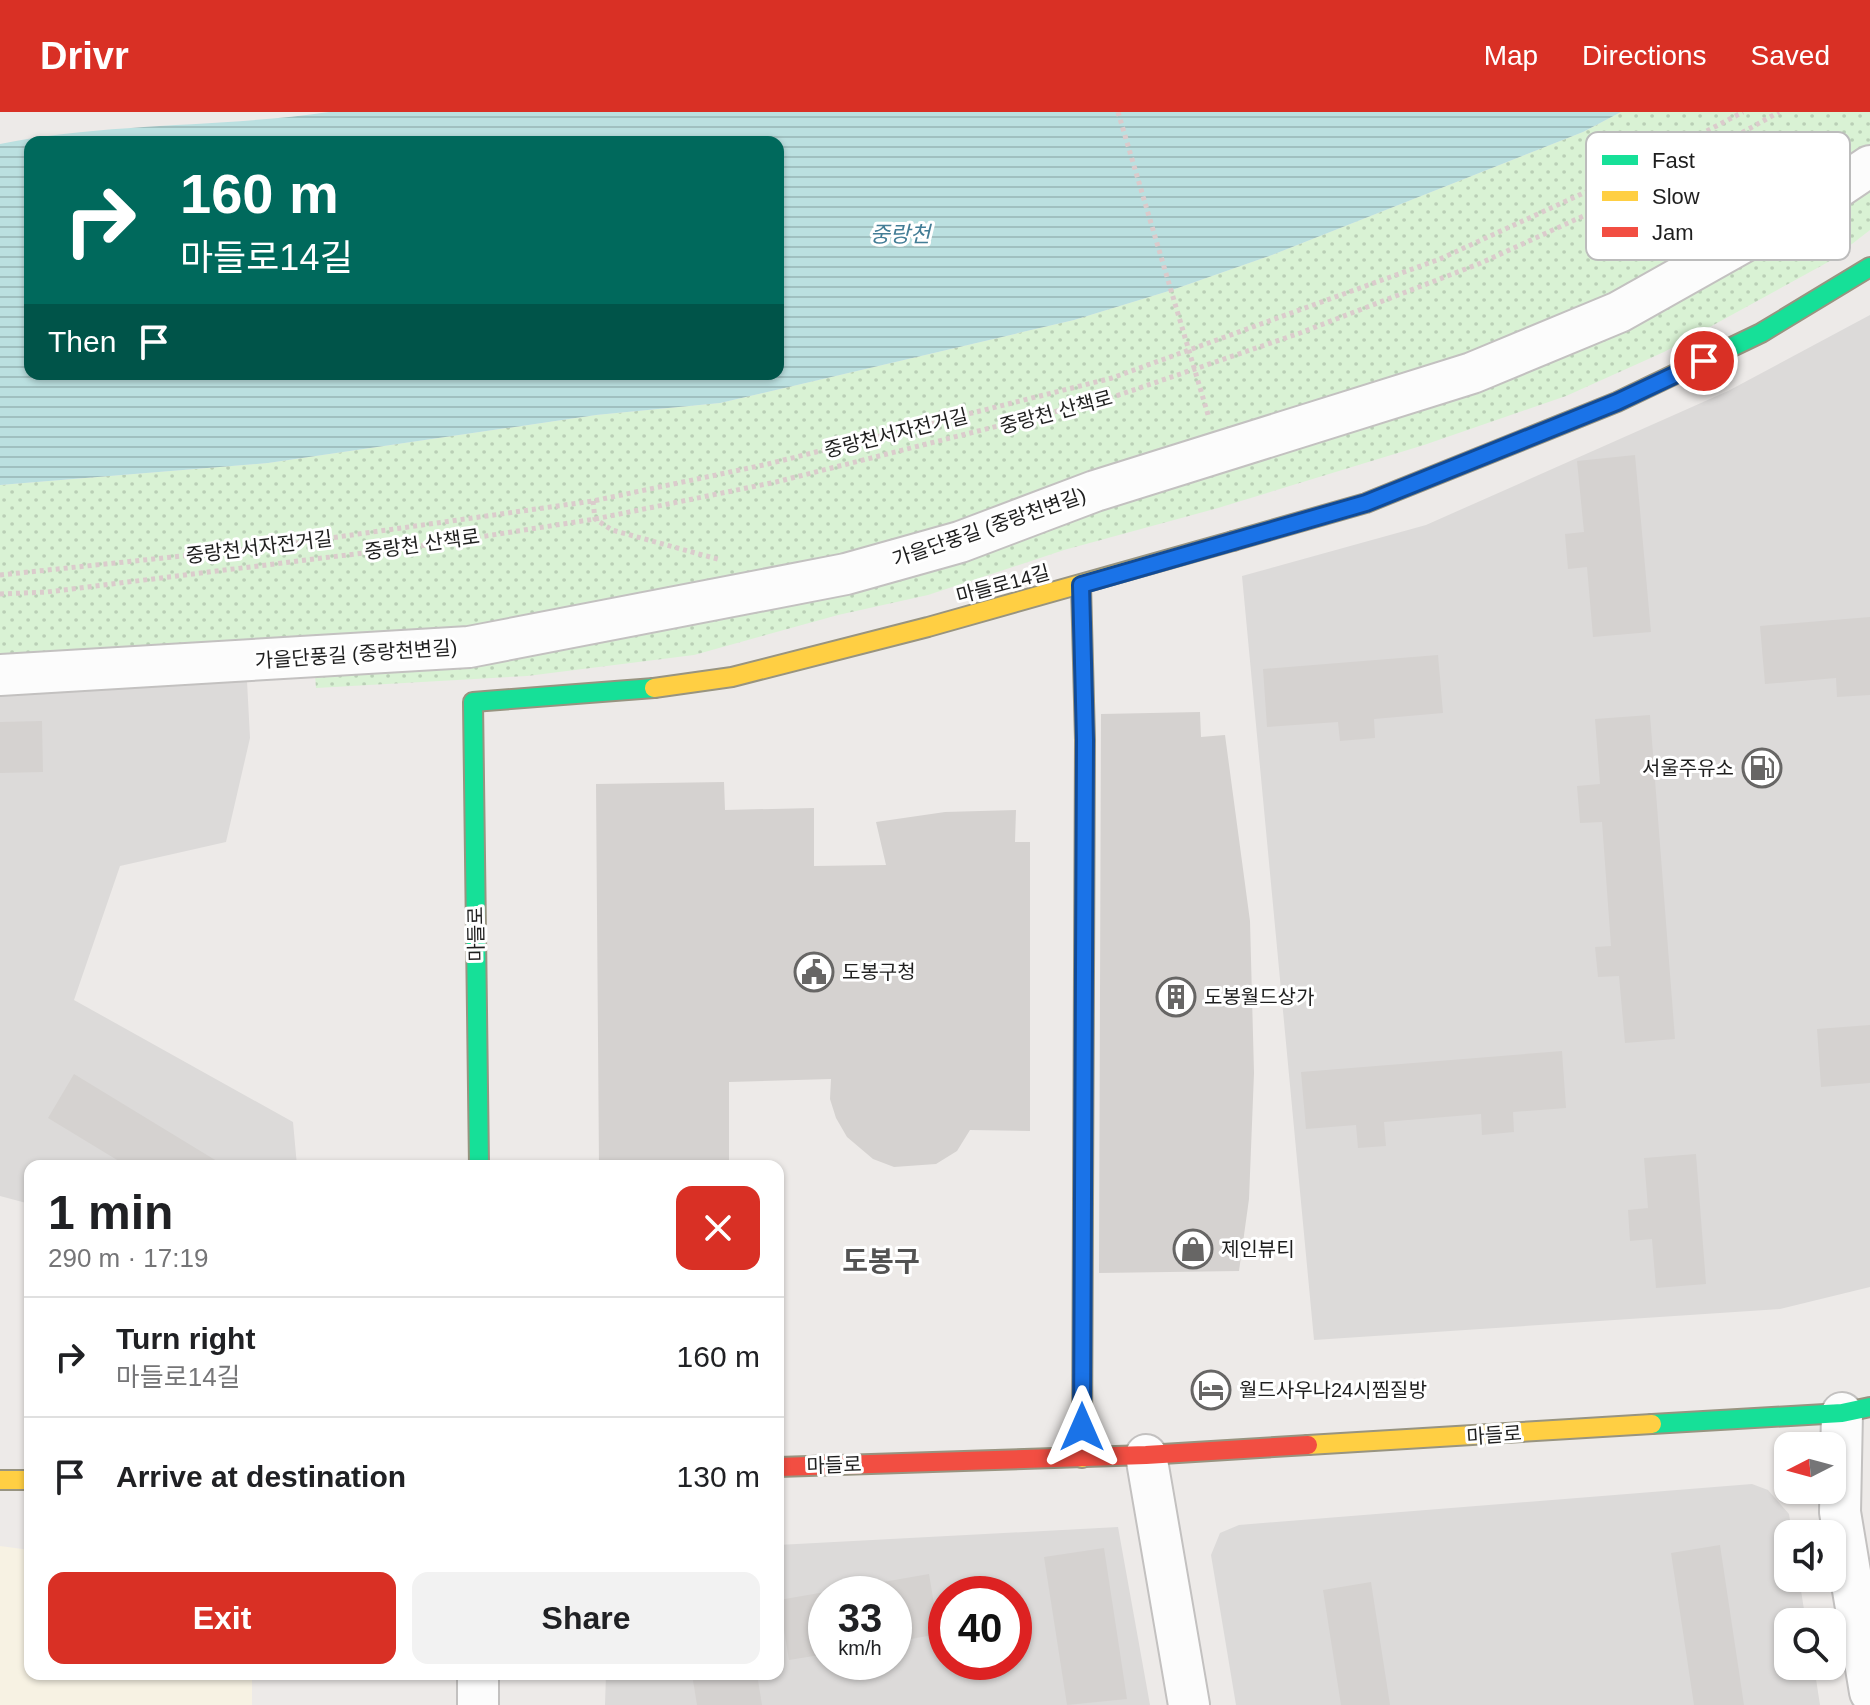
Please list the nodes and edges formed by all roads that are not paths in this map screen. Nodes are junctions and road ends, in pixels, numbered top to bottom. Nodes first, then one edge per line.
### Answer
1 (1870, 166) edge
2 (1850, 179) edge
3 (1711, 260) edge
4 (1870, 267) edge
5 (1081, 585) junction
6 (0, 675) edge
7 (473, 702) joint
8 (479, 1160) edge
9 (1856, 1410) edge
10 (1146, 1455) junction
11 (1082, 1458) junction
12 (784, 1467) edge
13 (0, 1480) edge
14 (24, 1480) edge
15 (1870, 1500) edge
16 (478, 1680) edge
17 (1870, 1692) edge
18 (478, 1705) edge
19 (1189, 1705) edge

1 - 2 street, 가을단풍길 (중랑천변길)
3 - 6 street, 가을단풍길 (중랑천변길)
4 - 5 street, 마들로14길
5 - 7 street, 마들로14길
5 - 11 street
7 - 8 street, 마들로
9 - 10 street, 마들로
9 - 15 street
9 - 17 street
10 - 11 street, 마들로
10 - 19 street
11 - 12 street, 마들로
13 - 14 street
16 - 18 street

